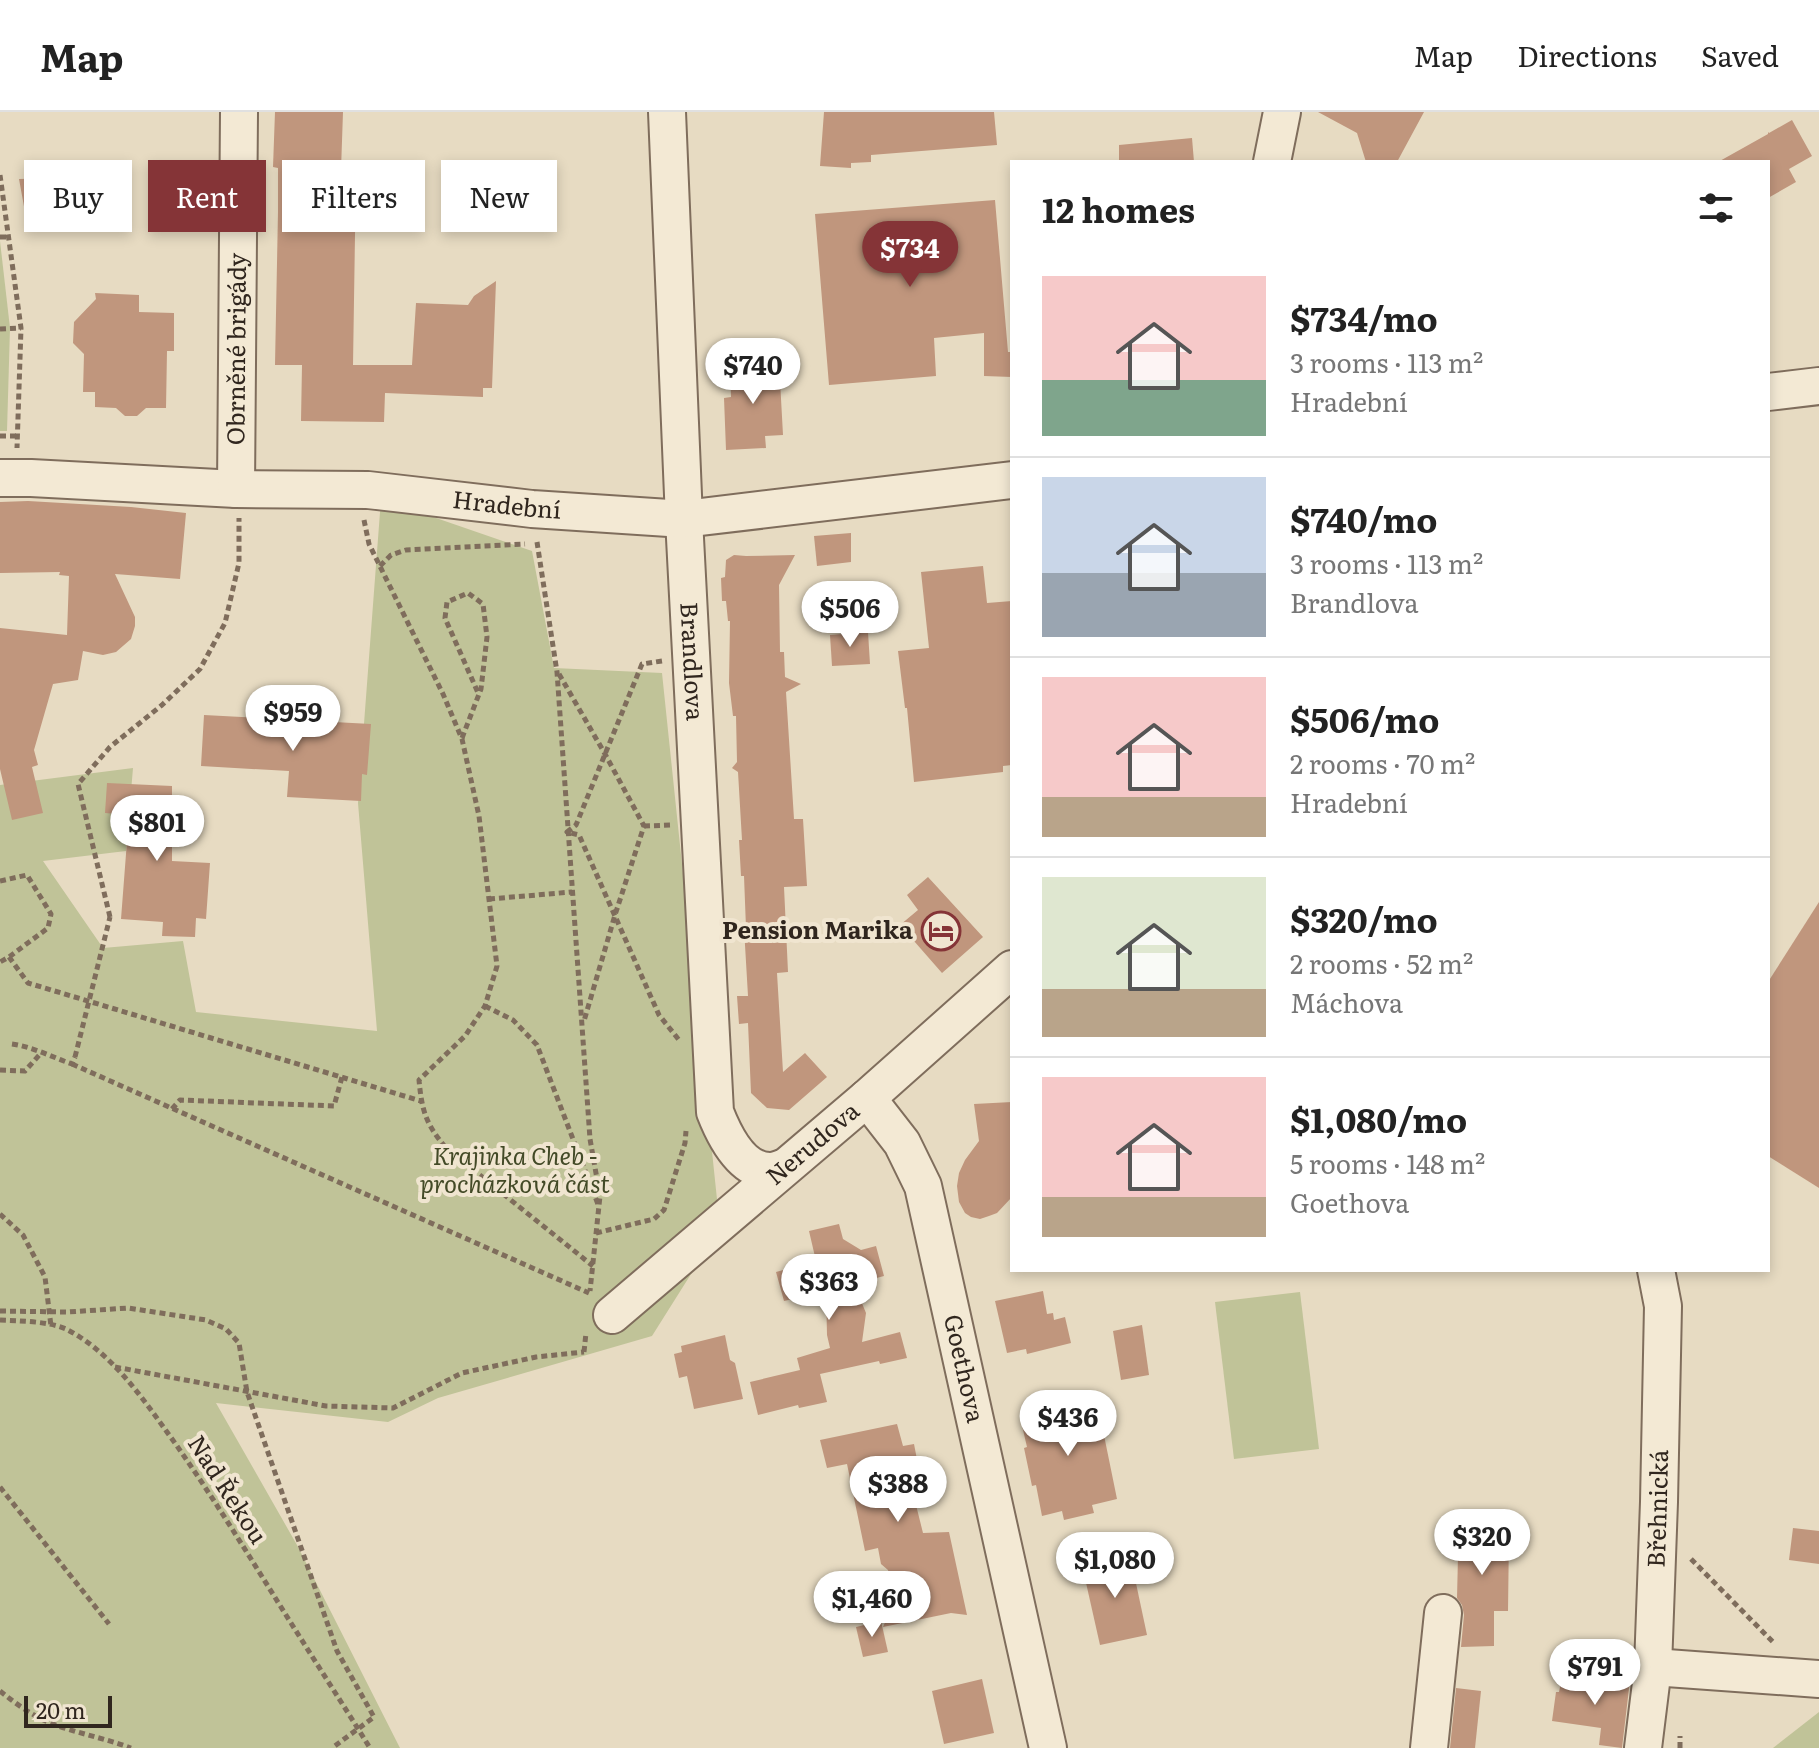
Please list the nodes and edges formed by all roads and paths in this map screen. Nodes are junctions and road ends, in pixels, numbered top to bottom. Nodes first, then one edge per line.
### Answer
1 (239, 112) edge
2 (667, 112) edge
3 (1282, 112) edge
4 (1272, 160) edge
5 (0, 175) edge
6 (0, 237) edge
7 (9, 237) junction
8 (21, 328) junction
9 (0, 329) edge
10 (1819, 386) edge
11 (1770, 392) edge
12 (0, 436) edge
13 (18, 436) junction
14 (16, 478) edge
15 (1010, 480) edge
16 (236, 489) junction
17 (368, 490) junction
18 (684, 519) junction
19 (535, 526) junction
20 (380, 566) junction
21 (692, 656) junction
22 (557, 672) junction
23 (479, 695) junction
24 (462, 739) junction
25 (605, 754) junction
26 (567, 832) junction
27 (0, 881) edge
28 (572, 892) junction
29 (489, 899) junction
30 (615, 915) junction
31 (9, 957) junction
32 (0, 962) edge
33 (1010, 971) edge
34 (485, 1006) junction
35 (583, 1025) junction
36 (12, 1044) dead end
37 (713, 1047) junction
38 (41, 1053) junction
39 (74, 1060) junction
40 (0, 1070) edge
41 (342, 1077) junction
42 (867, 1098) junction
43 (421, 1101) junction
44 (172, 1109) junction
45 (686, 1129) dead end
46 (783, 1168) junction
47 (599, 1207) junction
48 (0, 1214) edge
49 (596, 1233) junction
50 (593, 1266) junction
51 (1656, 1272) edge
52 (0, 1311) edge
53 (49, 1312) junction
54 (600, 1319) joint
55 (0, 1320) edge
56 (51, 1326) junction
57 (115, 1367) junction
58 (247, 1392) junction
59 (0, 1487) edge
60 (1691, 1559) dead end
61 (1443, 1613) dead end
62 (109, 1624) dead end
63 (1653, 1667) junction
64 (1814, 1679) edge
65 (0, 1691) edge
66 (358, 1728) junction
67 (131, 1748) edge
68 (332, 1748) edge
69 (370, 1748) edge
70 (1048, 1748) edge
71 (1429, 1748) edge
72 (1643, 1748) edge

1 - 16 street, Obrněné brigády
2 - 18 street, Brandlova
3 - 4 street
5 - 7 path
6 - 7 path
7 - 8 path
8 - 9 path
8 - 13 path
10 - 11 street
12 - 13 path
13 - 14 path
14 - 16 street, Hradební
15 - 18 street, Hradební
16 - 17 street, Hradební
16 - 39 path, bridge
17 - 19 street, Hradební
17 - 20 path
18 - 19 street, Hradební
18 - 21 street, Brandlova
19 - 20 path
19 - 22 path
20 - 24 path
21 - 25 path
21 - 37 street, Brandlova
22 - 25 path
22 - 26 path
23 - 23 path
23 - 24 path
24 - 29 path
25 - 26 path
25 - 30 path
26 - 28 path
26 - 30 path
27 - 31 path
28 - 29 path
28 - 35 path
29 - 34 path
30 - 35 path
30 - 37 path
31 - 32 path
31 - 41 path
33 - 42 street, Nerudova
34 - 43 path
34 - 47 path
35 - 47 path
36 - 38 path
37 - 46 street, Brandlova
38 - 39 path
38 - 40 path
39 - 44 path
41 - 43 path
41 - 44 path
42 - 46 street, Nerudova
42 - 70 street, Goethova
43 - 50 path
44 - 50 path
45 - 49 path
46 - 54 street, Nerudova
47 - 49 path
48 - 53 path
49 - 50 path
51 - 63 street, Břehnická
52 - 53 path
53 - 56 path
53 - 58 path
54 - 58 path
55 - 56 path, Nad Řekou
56 - 57 path, Nad Řekou
57 - 58 path
57 - 66 path, Nad Řekou
58 - 66 path
59 - 62 path
60 - 64 path
61 - 71 street
63 - 64 street
63 - 72 street, Břehnická
65 - 67 path
66 - 68 path
66 - 69 path, Nad Řekou

